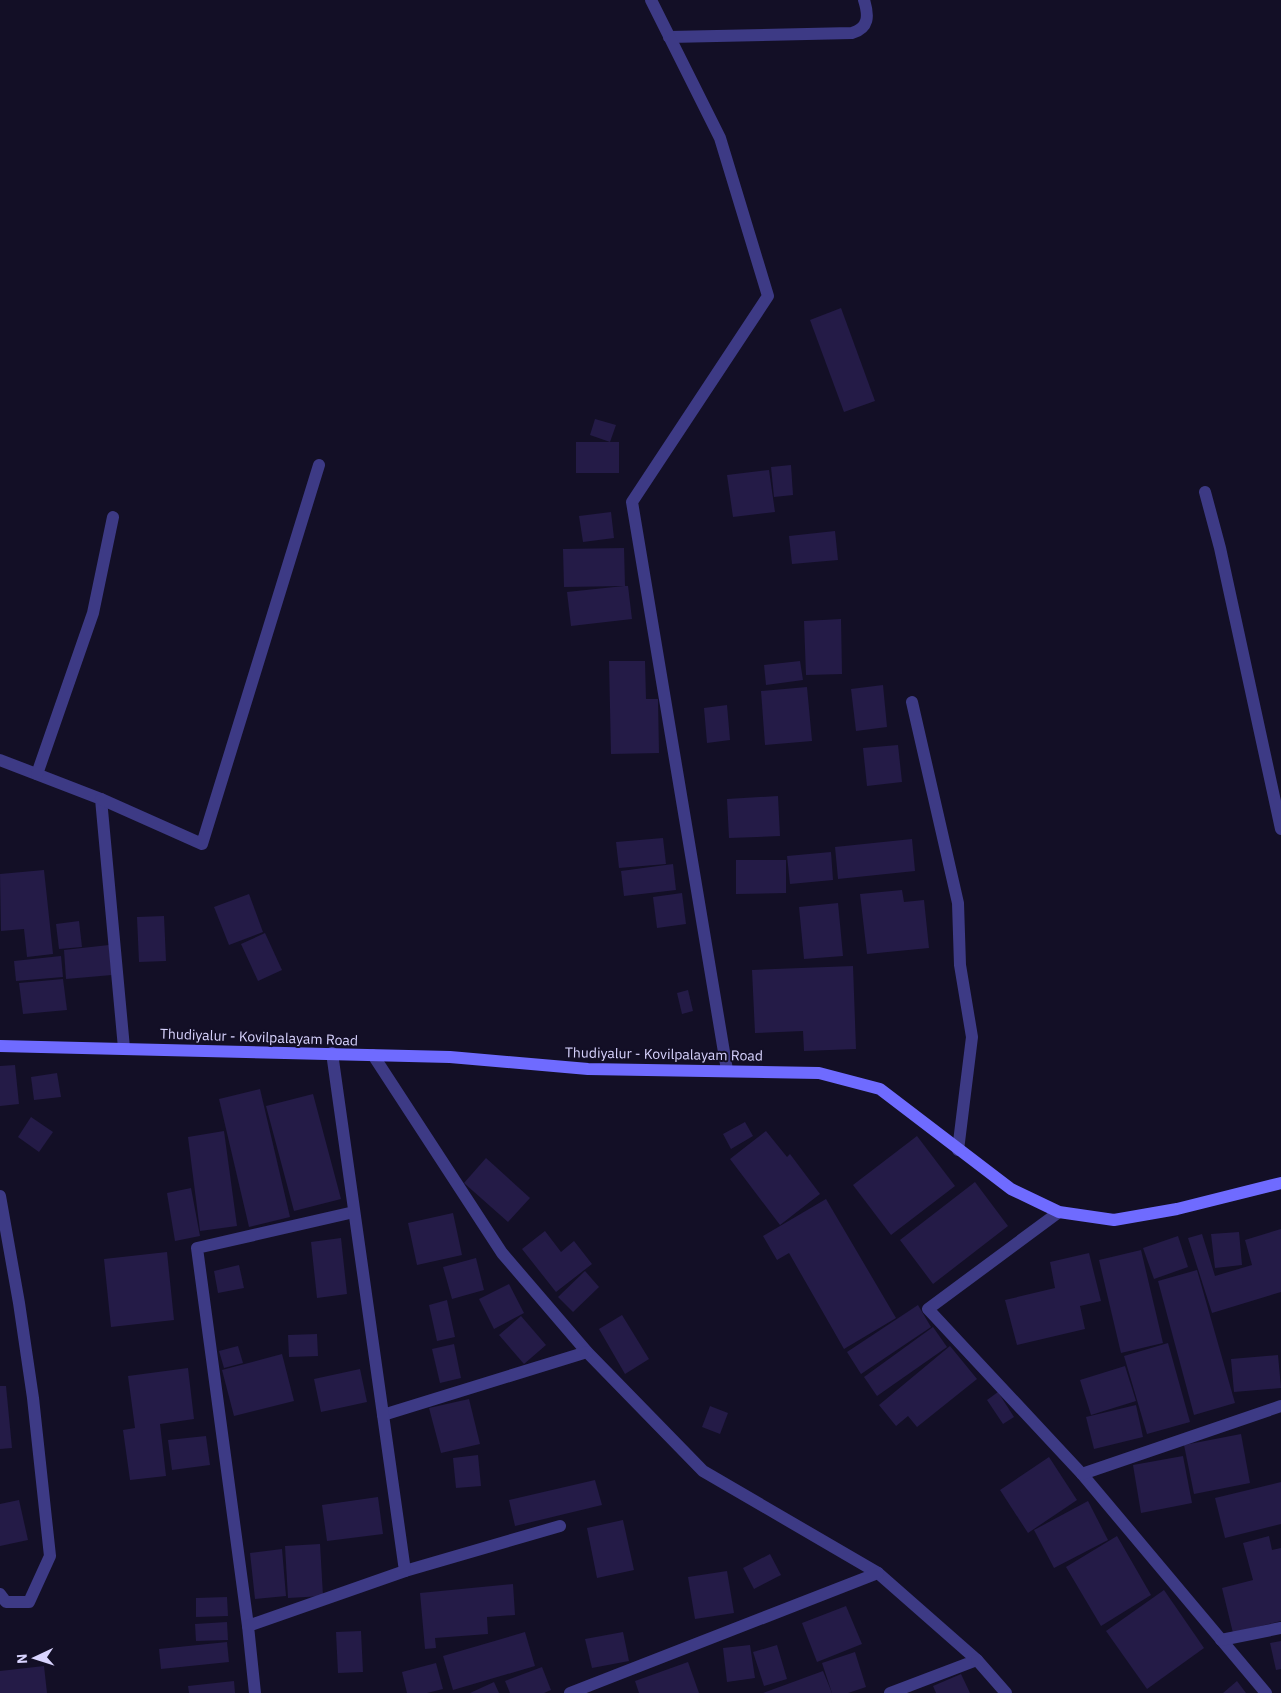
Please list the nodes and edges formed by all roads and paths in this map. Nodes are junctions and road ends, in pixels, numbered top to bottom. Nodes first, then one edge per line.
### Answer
1 (651, 0) edge
2 (864, 0) edge
3 (670, 37) junction
4 (319, 465) dead end
5 (1205, 492) dead end
6 (113, 517) dead end
7 (912, 702) dead end
8 (0, 760) edge
9 (37, 774) junction
10 (101, 799) junction
11 (1281, 829) edge
12 (0, 1046) edge
13 (124, 1048) junction
14 (332, 1054) junction
15 (373, 1055) junction
16 (728, 1070) junction
17 (958, 1150) junction
18 (1281, 1183) edge
19 (0, 1196) edge
20 (354, 1212) junction
21 (1059, 1212) junction
22 (587, 1352) junction
23 (1281, 1406) edge
24 (383, 1415) junction
25 (1082, 1474) junction
26 (560, 1526) dead end
27 (405, 1571) junction
28 (878, 1573) junction
29 (0, 1594) edge
30 (248, 1626) junction
31 (1281, 1628) edge
32 (1221, 1640) junction
33 (976, 1660) junction
34 (255, 1693) edge
35 (570, 1693) edge
36 (890, 1693) edge
37 (1006, 1693) edge
38 (1266, 1693) edge

1 - 3 street
2 - 3 street
3 - 16 street
4 - 10 street
5 - 11 street
6 - 9 street
7 - 17 street
8 - 9 street
9 - 10 street
10 - 13 street
12 - 13 main road, Thudiyalur - Kovilpalayam Road
13 - 14 main road, Thudiyalur - Kovilpalayam Road
14 - 15 main road, Thudiyalur - Kovilpalayam Road
14 - 20 street
15 - 16 main road, Thudiyalur - Kovilpalayam Road
15 - 22 street
16 - 17 main road, Thudiyalur - Kovilpalayam Road
17 - 21 main road, Thudiyalur - Kovilpalayam Road
18 - 21 main road, Thudiyalur - Kovilpalayam Road
19 - 29 street
20 - 24 street
20 - 30 street
21 - 25 street
22 - 24 street
22 - 28 street
23 - 25 street
24 - 27 street
25 - 32 street
26 - 27 street
27 - 30 street
28 - 33 street
28 - 35 street
30 - 34 street
31 - 32 street
32 - 38 street
33 - 36 street
33 - 37 street

